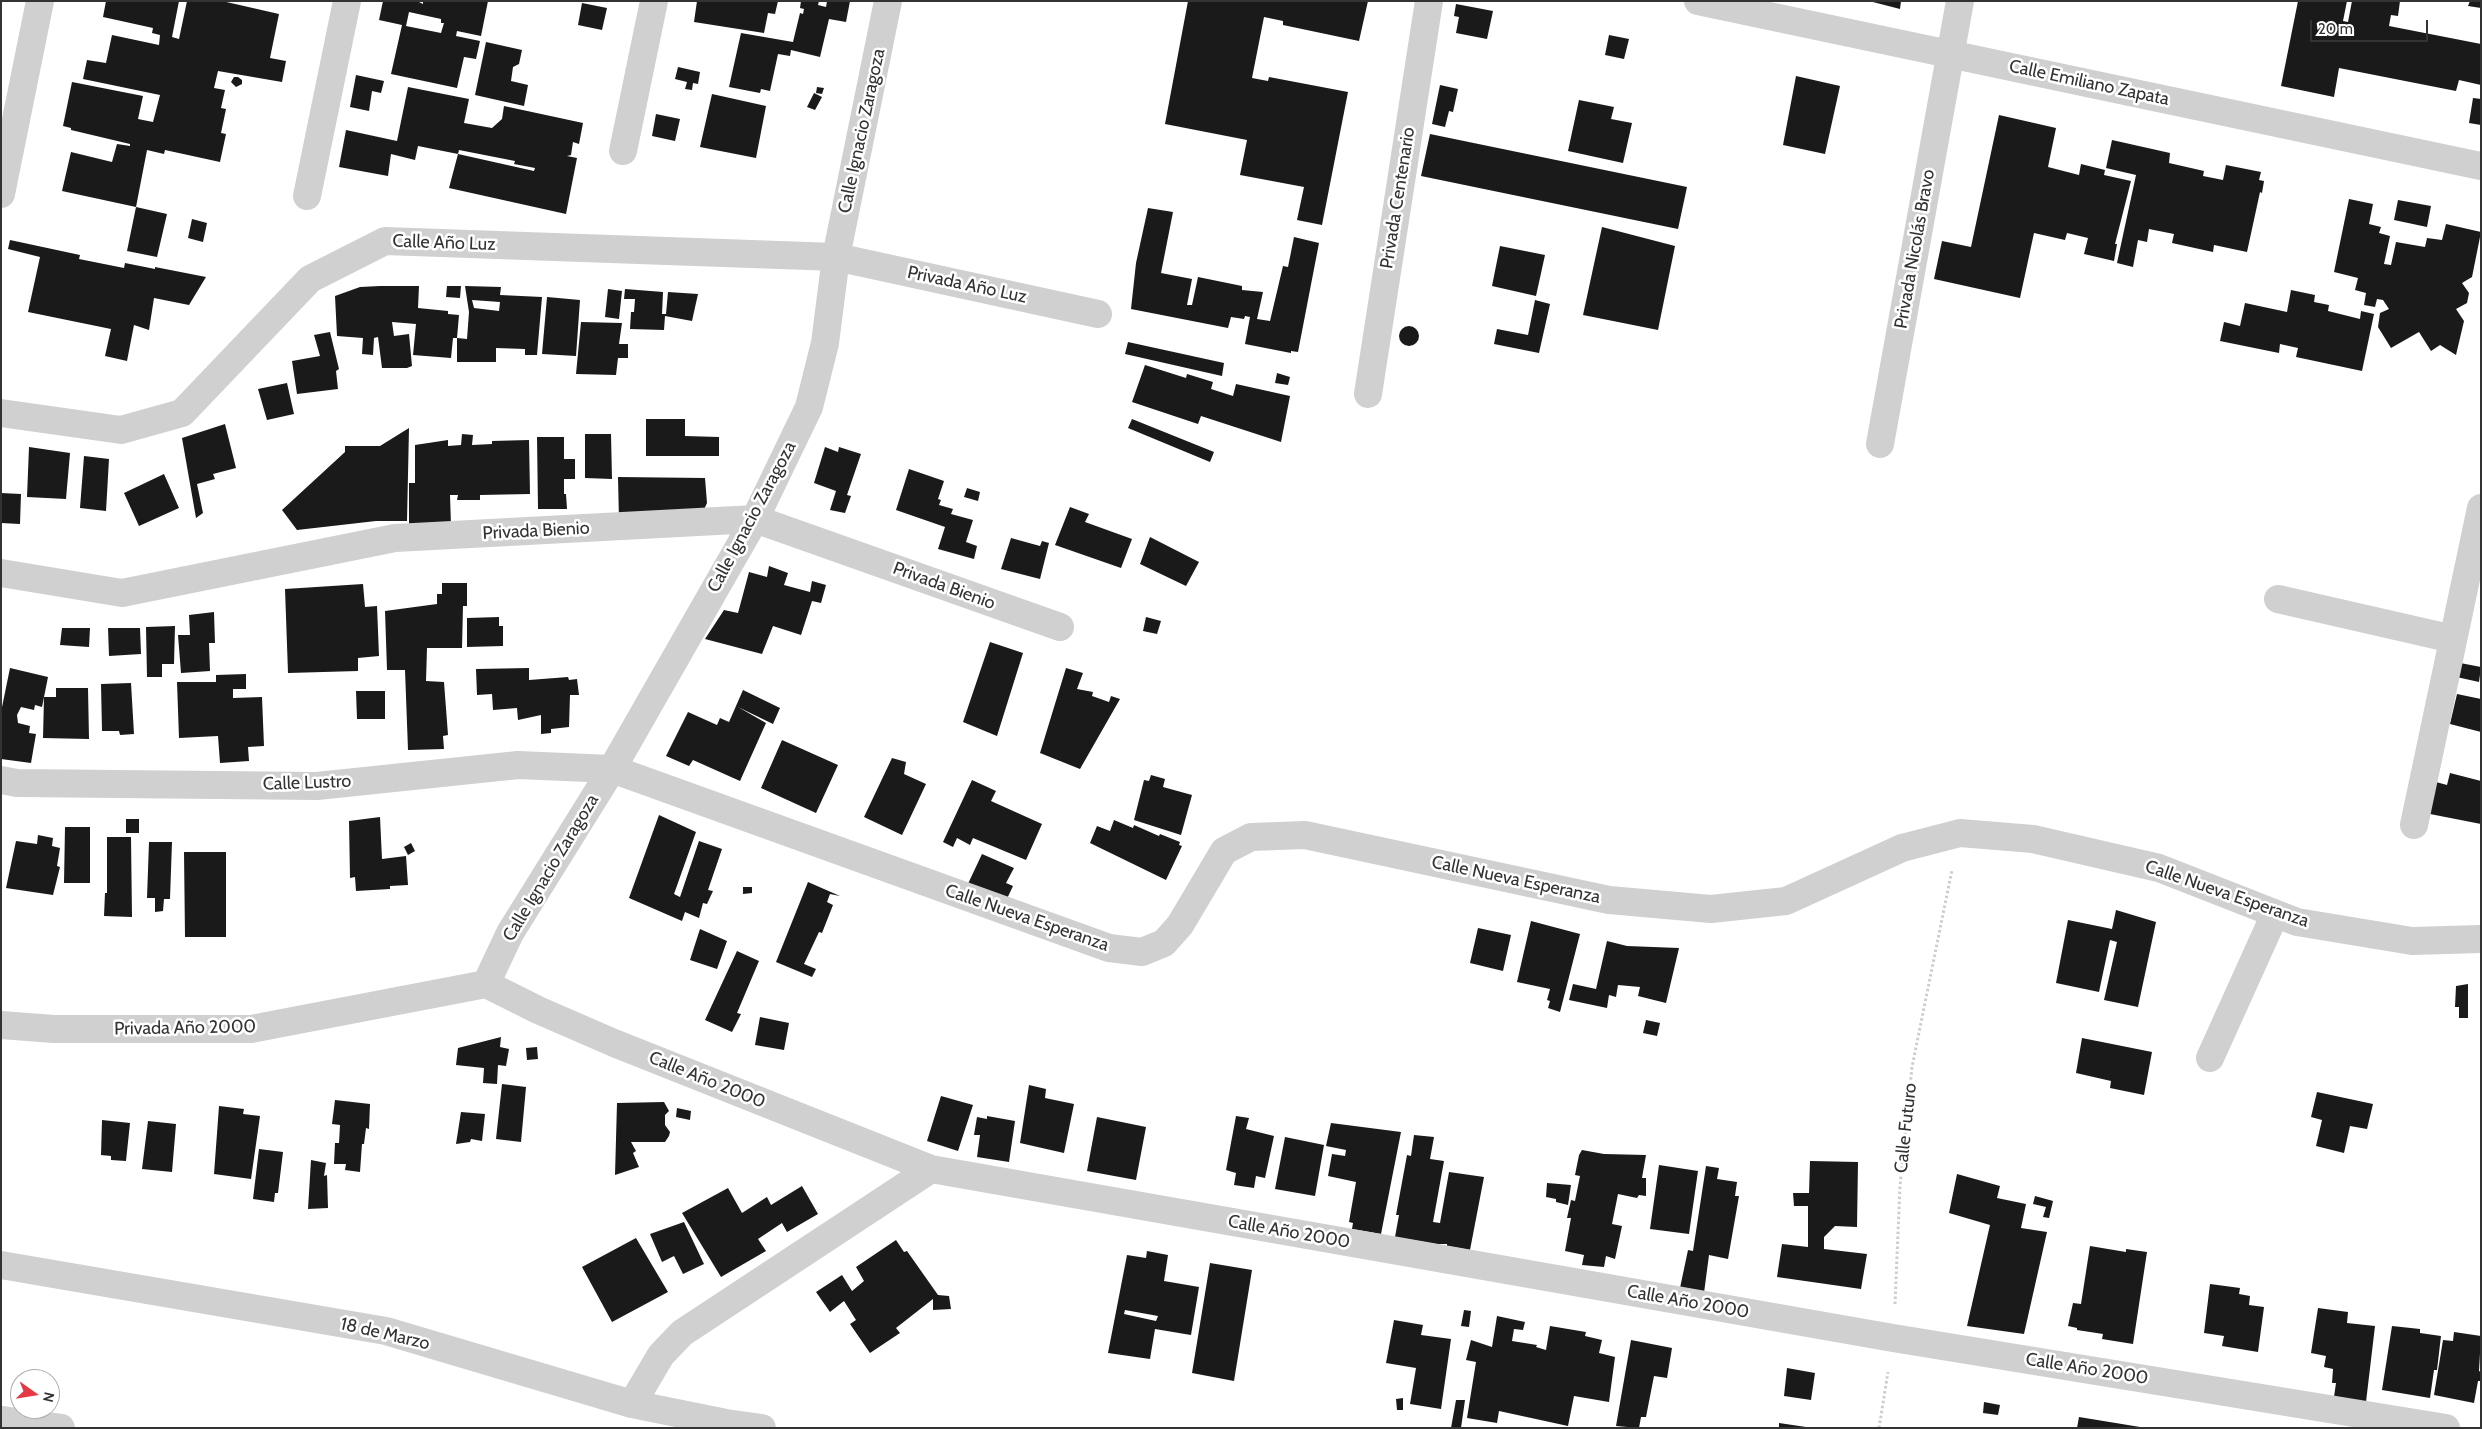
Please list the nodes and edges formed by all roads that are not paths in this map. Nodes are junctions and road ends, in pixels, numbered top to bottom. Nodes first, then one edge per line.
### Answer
1 (40, 1) edge
2 (347, 1) edge
3 (654, 1) edge
4 (888, 1) edge
5 (1429, 1) edge
6 (1698, 1) edge
7 (1960, 1) edge
8 (1950, 54) junction
9 (623, 151) dead end
10 (2481, 166) edge
11 (1, 194) edge
12 (307, 196) dead end
13 (836, 257) junction
14 (1098, 314) dead end
15 (1368, 394) dead end
16 (1, 413) edge
17 (1880, 444) dead end
18 (2481, 508) edge
19 (756, 519) junction
20 (2476, 553) edge
21 (1, 573) edge
22 (2278, 599) dead end
23 (1060, 627) dead end
24 (2453, 639) junction
25 (612, 769) junction
26 (1, 780) edge
27 (2414, 825) dead end
28 (2275, 914) junction
29 (2481, 939) edge
30 (486, 984) junction
31 (1, 1025) edge
32 (2210, 1058) dead end
33 (931, 1169) junction
34 (1, 1265) edge
35 (632, 1404) junction
36 (1, 1420) edge
37 (49, 1427) edge
38 (762, 1428) edge
39 (2446, 1428) edge

1 - 11 street
2 - 12 street
3 - 9 street
4 - 13 street, Calle Ignacio Zaragoza
5 - 15 street, Privada Centenario
6 - 8 street, Calle Emiliano Zapata
7 - 8 street, Privada Nicolás Bravo
8 - 10 street, Calle Emiliano Zapata
8 - 17 street, Privada Nicolás Bravo
13 - 14 street, Privada Año Luz
13 - 16 street, Calle Año Luz
13 - 19 street, Calle Ignacio Zaragoza
18 - 20 street
19 - 21 street, Privada Bienio
19 - 23 street, Privada Bienio
19 - 25 street, Calle Ignacio Zaragoza
20 - 24 street
22 - 24 street
24 - 27 street
25 - 26 street, Calle Lustro
25 - 28 street, Calle Nueva Esperanza
25 - 30 street, Calle Ignacio Zaragoza
28 - 29 street, Calle Nueva Esperanza
28 - 32 street
30 - 31 street, Privada Año 2000
30 - 33 street, Calle Año 2000
33 - 35 street
33 - 39 street, Calle Año 2000
34 - 35 street, 18 de Marzo
35 - 38 street, 18 de Marzo
36 - 37 street

